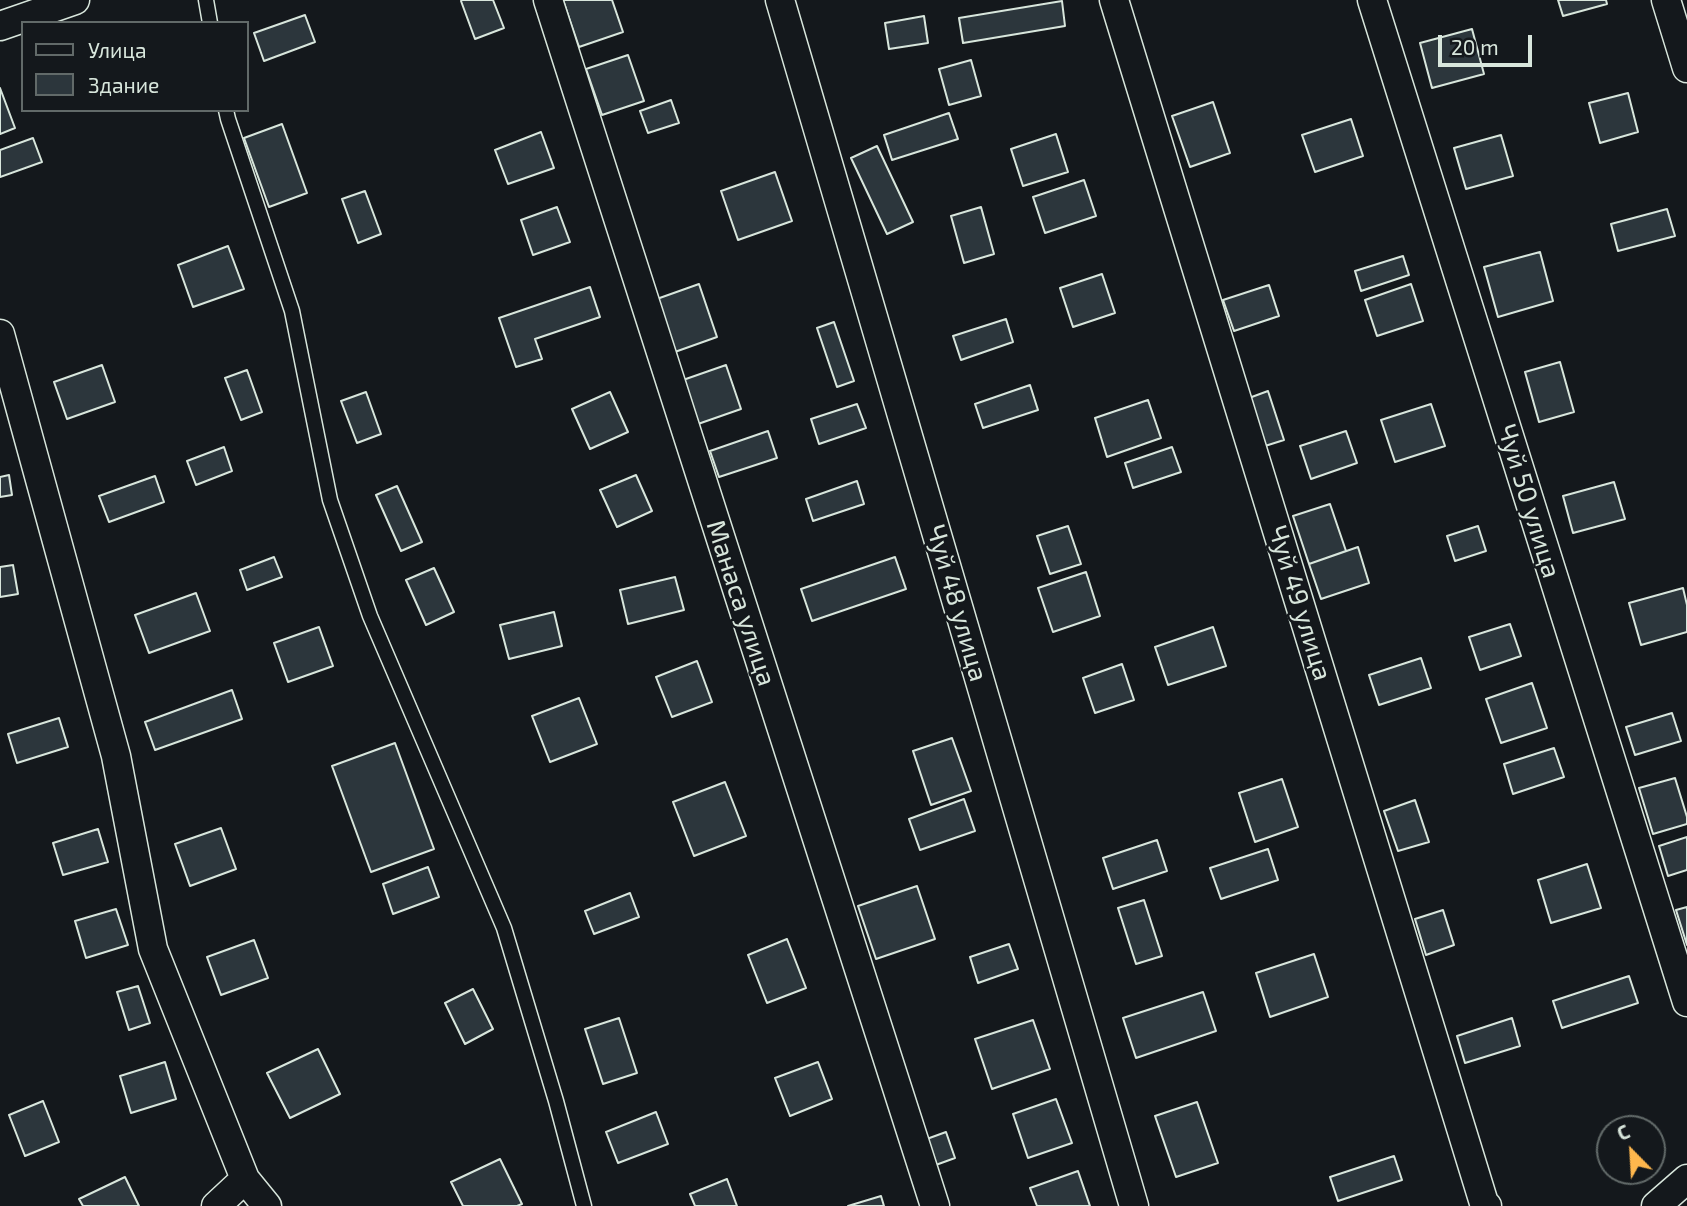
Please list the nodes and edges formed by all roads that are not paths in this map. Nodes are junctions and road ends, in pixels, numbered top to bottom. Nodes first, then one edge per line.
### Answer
1 (75, 0) edge
2 (206, 0) edge
3 (548, 0) edge
4 (779, 0) edge
5 (1114, 0) edge
6 (1372, 0) edge
7 (1665, 0) edge
8 (210, 21) edge
9 (0, 26) edge
10 (1687, 68) edge
11 (226, 112) edge
12 (0, 334) edge
13 (1687, 1002) edge
14 (1687, 1178) edge
15 (246, 1180) junction
16 (216, 1206) edge
17 (267, 1206) edge
18 (584, 1206) edge
19 (935, 1206) edge
20 (1134, 1206) edge
21 (1487, 1206) edge
22 (1657, 1206) edge

1 - 9 street
2 - 8 lane
3 - 19 street, Манаса улица
4 - 20 street, Чуй 48 улица
5 - 21 street, Чуй 49 улица
6 - 13 street, Чуй 50 улица
7 - 10 street
11 - 18 lane
12 - 15 street
14 - 22 street
15 - 16 street
15 - 17 street

